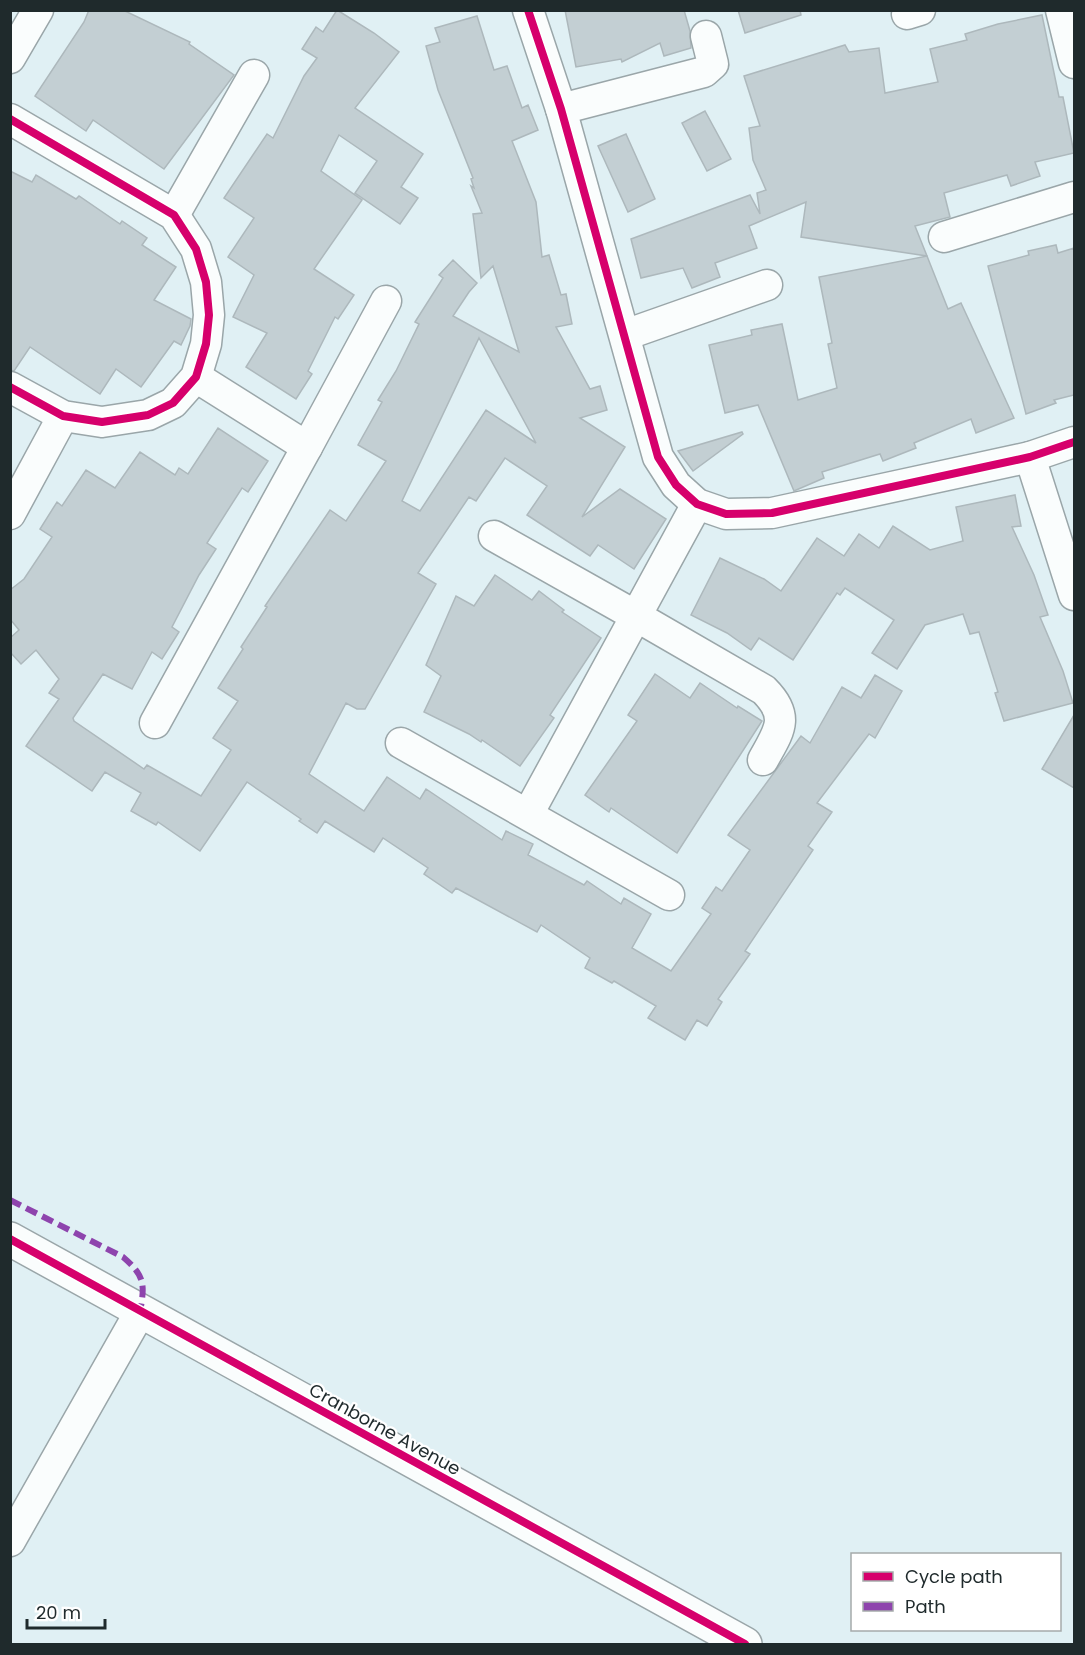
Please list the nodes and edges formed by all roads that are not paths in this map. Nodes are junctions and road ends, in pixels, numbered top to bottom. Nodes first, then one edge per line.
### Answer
1 (38, 10) edge
2 (528, 10) edge
3 (1060, 10) edge
4 (706, 36) dead end
5 (10, 58) edge
6 (1074, 63) edge
7 (254, 75) dead end
8 (561, 109) junction
9 (10, 119) edge
10 (1074, 197) edge
11 (174, 215) junction
12 (944, 237) dead end
13 (767, 285) dead end
14 (386, 301) dead end
15 (625, 334) junction
16 (196, 377) junction
17 (10, 387) edge
18 (63, 416) junction
19 (1074, 442) edge
20 (307, 447) junction
21 (1030, 457) junction
22 (697, 504) junction
23 (10, 514) edge
24 (494, 536) dead end
25 (1074, 595) edge
26 (636, 615) junction
27 (155, 723) dead end
28 (401, 743) dead end
29 (764, 760) dead end
30 (528, 814) junction
31 (669, 895) dead end
32 (10, 1239) edge
33 (140, 1312) junction
34 (10, 1542) edge
35 (746, 1644) edge

1 - 5 street
2 - 8 street
3 - 6 street
4 - 8 street
7 - 11 street
8 - 15 street
9 - 11 street
10 - 12 street
11 - 16 street
13 - 15 street
14 - 20 street
15 - 22 street
16 - 18 street
16 - 20 street
17 - 18 street
18 - 23 street
19 - 21 street
20 - 27 street
21 - 22 street
21 - 25 street
22 - 26 street
24 - 26 street
26 - 29 street
26 - 30 street
28 - 30 street
30 - 31 street
32 - 33 street, Cranborne Avenue
33 - 34 street
33 - 35 street, Cranborne Avenue

